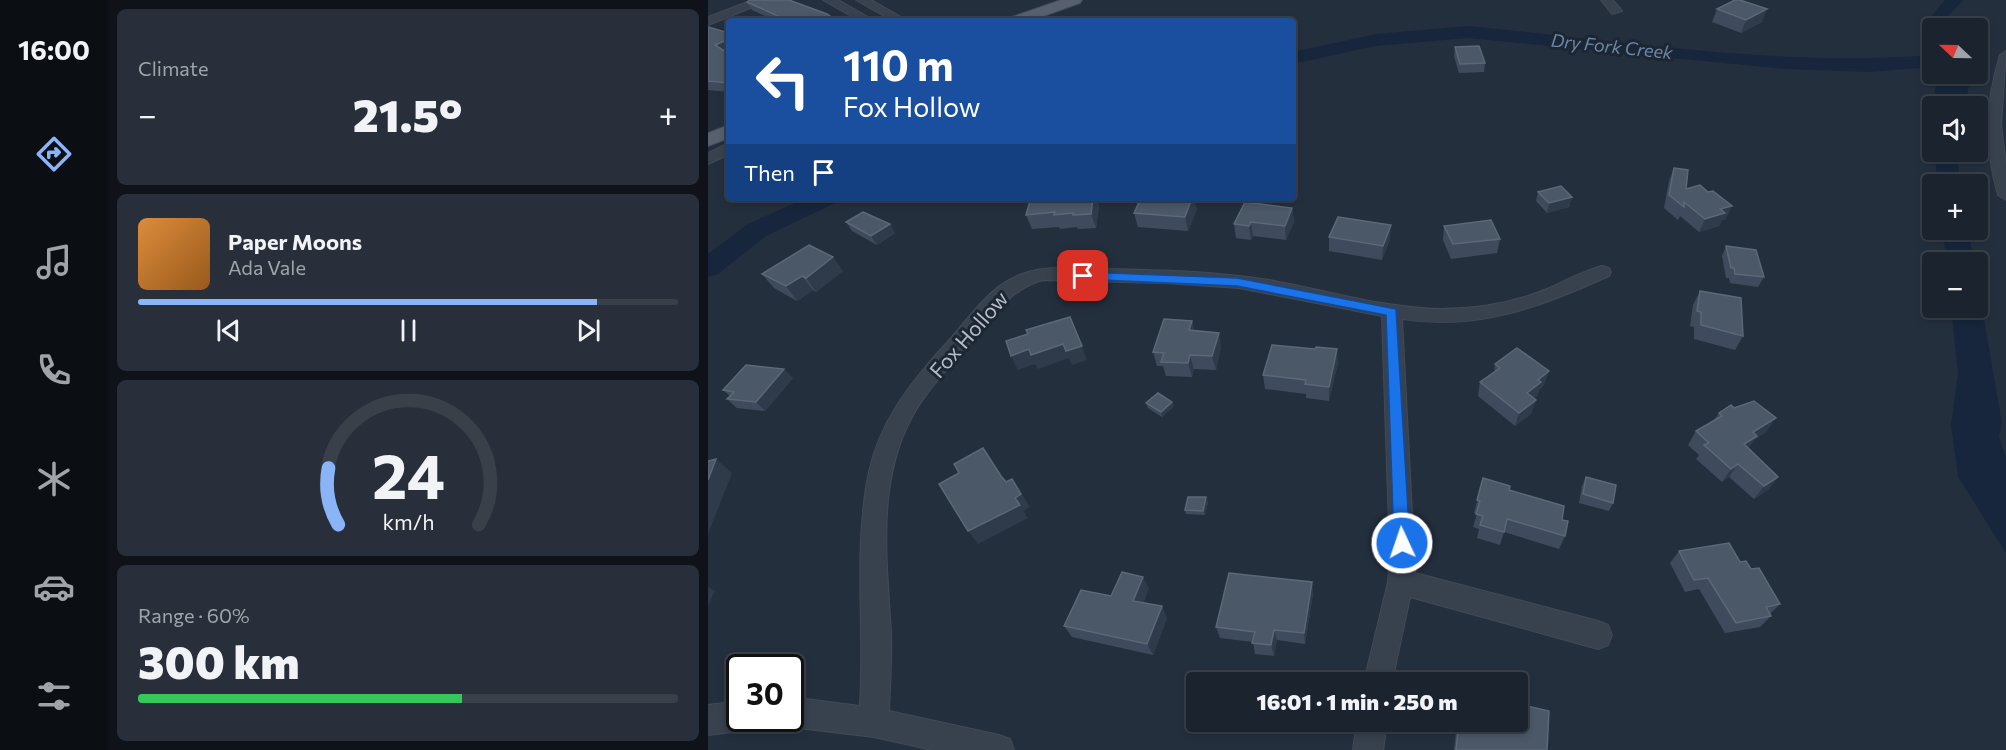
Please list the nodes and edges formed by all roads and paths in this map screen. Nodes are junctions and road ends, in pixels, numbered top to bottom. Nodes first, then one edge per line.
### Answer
1 (764, 0) edge
2 (829, 0) edge
3 (862, 0) edge
4 (1076, 0) edge
5 (1607, 0) edge
6 (1616, 11) dead end
7 (863, 18) edge
8 (896, 18) edge
9 (1024, 18) edge
10 (719, 20) edge
11 (2006, 55) edge
12 (726, 132) edge
13 (708, 140) edge
14 (726, 150) edge
15 (708, 159) edge
16 (2006, 195) edge
17 (1602, 272) dead end
18 (1392, 312) junction
19 (1401, 582) junction
20 (1598, 635) dead end
21 (1380, 672) edge
22 (804, 714) edge
23 (726, 718) edge
24 (708, 720) edge
25 (874, 722) junction
26 (1371, 732) edge
27 (997, 750) edge
28 (1368, 750) edge

1 - 10 street
2 - 7 street
3 - 8 street
4 - 9 main road
5 - 6 street
11 - 16 street
12 - 13 main road
14 - 15 street
17 - 18 street, Fox Hollow
18 - 19 street
18 - 25 street, Fox Hollow
19 - 20 street
19 - 21 street
22 - 25 street
23 - 24 street
25 - 27 street
26 - 28 street

